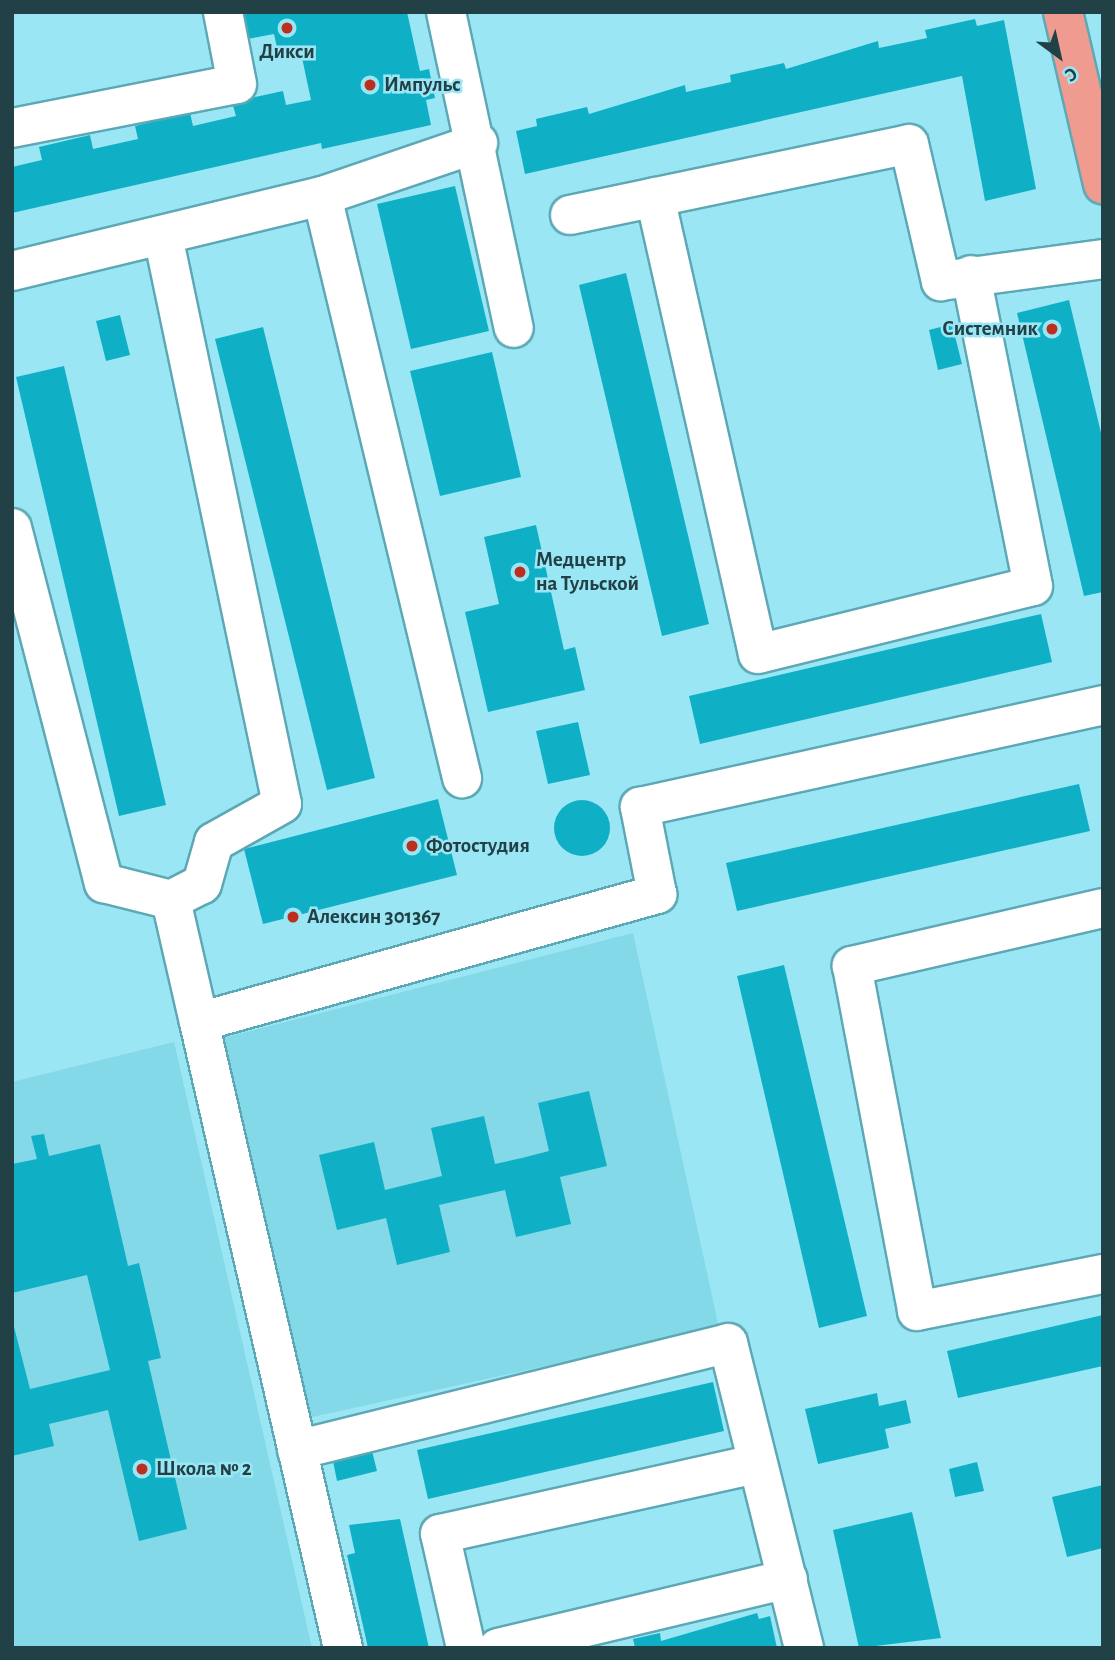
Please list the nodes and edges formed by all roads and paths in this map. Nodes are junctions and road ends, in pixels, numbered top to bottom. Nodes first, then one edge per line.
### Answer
1 (223, 12) edge
2 (446, 12) edge
3 (1063, 12) edge
4 (12, 128) edge
5 (478, 143) junction
6 (1103, 184) edge
7 (322, 197) junction
8 (655, 197) junction
9 (570, 215) dead end
10 (163, 236) junction
11 (1103, 259) edge
12 (12, 271) edge
13 (971, 275) junction
14 (514, 328) dead end
15 (12, 528) edge
16 (24, 616) edge
17 (1103, 705) edge
18 (462, 778) dead end
19 (171, 901) junction
20 (1103, 908) edge
21 (199, 1022) junction
22 (1103, 1274) edge
23 (297, 1450) junction
24 (757, 1464) junction
25 (788, 1579) junction
26 (343, 1648) edge
27 (466, 1648) edge
28 (498, 1648) edge
29 (804, 1648) edge

1 - 4 lane
2 - 5 lane
3 - 6 main road
5 - 7 lane
5 - 14 lane
7 - 10 lane
7 - 18 lane
8 - 9 lane
8 - 13 lane
8 - 13 lane
10 - 12 lane
10 - 19 lane
11 - 13 lane
15 - 16 lane
16 - 19 lane
17 - 21 lane
19 - 21 lane
20 - 22 lane
21 - 23 lane
23 - 24 lane
23 - 26 lane
24 - 25 lane
24 - 27 lane
25 - 28 lane
25 - 29 lane

